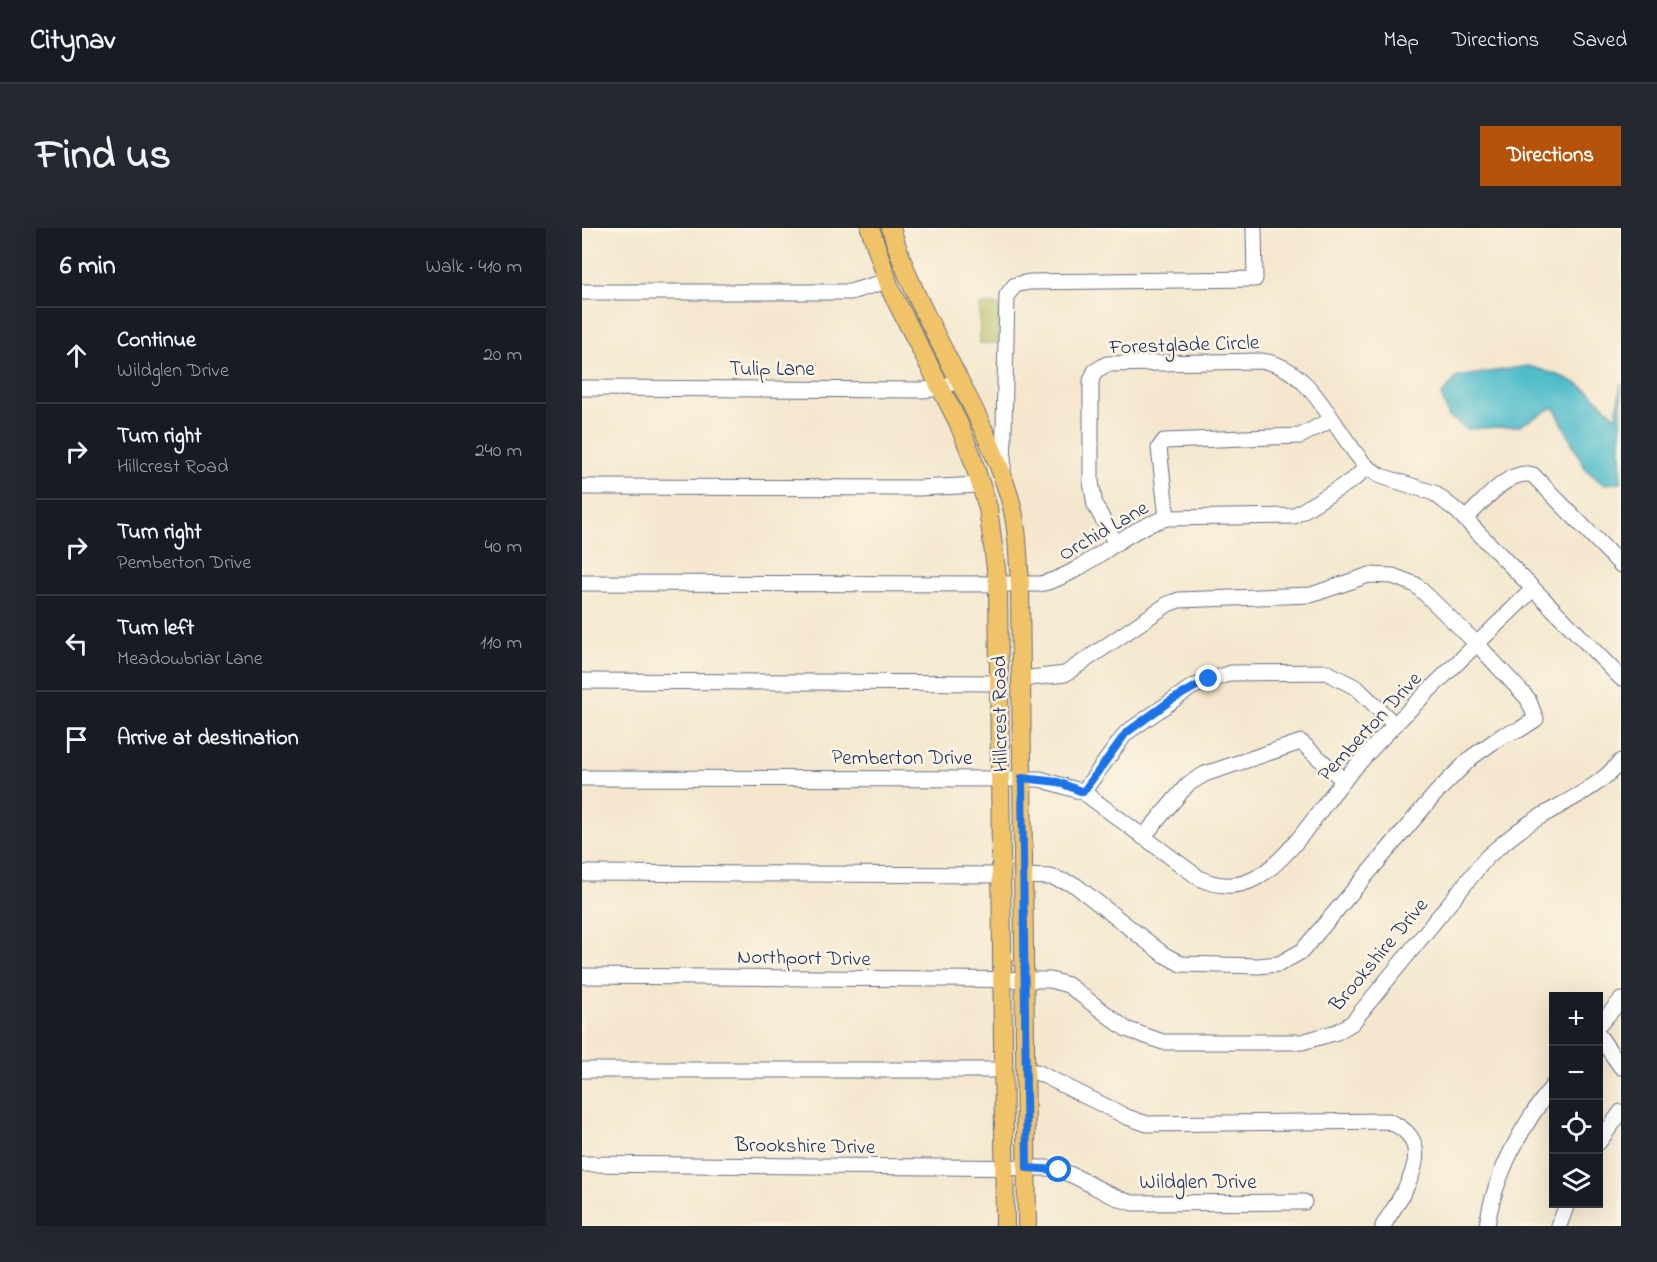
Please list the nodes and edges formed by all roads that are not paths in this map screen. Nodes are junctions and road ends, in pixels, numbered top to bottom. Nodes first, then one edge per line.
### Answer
1 (870, 228) edge
2 (891, 228) edge
3 (1254, 228) edge
4 (887, 281) junction
5 (582, 292) edge
6 (960, 380) junction
7 (582, 388) edge
8 (940, 388) junction
9 (1331, 420) junction
10 (1366, 468) junction
11 (1003, 478) junction
12 (981, 485) junction
13 (582, 487) edge
14 (1167, 518) junction
15 (1465, 519) junction
16 (1115, 542) junction
17 (1621, 565) edge
18 (582, 583) edge
19 (998, 584) junction
20 (1020, 585) junction
21 (1533, 589) junction
22 (1478, 645) junction
23 (1621, 678) edge
24 (1021, 679) junction
25 (582, 681) edge
26 (999, 683) junction
27 (1395, 725) junction
28 (1621, 761) edge
29 (582, 778) edge
30 (1001, 778) junction
31 (1022, 778) junction
32 (1344, 781) junction
33 (1083, 792) junction
34 (1143, 837) junction
35 (582, 873) edge
36 (1001, 875) junction
37 (1023, 876) junction
38 (582, 976) edge
39 (1002, 980) junction
40 (1025, 980) junction
41 (1621, 1000) edge
42 (1603, 1020) edge
43 (1603, 1042) edge
44 (1621, 1067) edge
45 (582, 1070) edge
46 (1003, 1070) junction
47 (1025, 1073) junction
48 (1549, 1090) edge
49 (1621, 1112) edge
50 (1603, 1137) edge
51 (582, 1164) edge
52 (1004, 1168) junction
53 (1027, 1168) junction
54 (1304, 1202) dead end
55 (1565, 1208) edge
56 (1005, 1226) edge
57 (1028, 1226) edge
58 (1383, 1226) edge
59 (1487, 1226) edge
60 (1559, 1226) edge

1 - 4 main road, Hillcrest Road
2 - 6 main road, Hillcrest Road
3 - 11 street
4 - 5 street
4 - 8 main road, Hillcrest Road
6 - 8 street, Tulip Lane
6 - 11 main road, Hillcrest Road
7 - 8 street, Tulip Lane
8 - 12 main road, Hillcrest Road
9 - 10 street, Forestglade Circle
9 - 14 street
9 - 16 street, Forestglade Circle
10 - 14 street, Orchid Lane
10 - 15 street
11 - 20 main road, Hillcrest Road
12 - 13 street
12 - 19 main road, Hillcrest Road
14 - 16 street, Orchid Lane
15 - 17 street
15 - 21 street
16 - 20 street, Orchid Lane
18 - 19 street, Orchid Lane
19 - 20 street, Orchid Lane
19 - 26 main road, Hillcrest Road
20 - 24 main road, Hillcrest Road
21 - 22 street, Pemberton Drive
21 - 23 street
22 - 24 street
22 - 27 street, Pemberton Drive
22 - 37 street
24 - 31 main road, Hillcrest Road
25 - 26 street
26 - 30 main road, Hillcrest Road
27 - 32 street, Pemberton Drive
27 - 33 street
28 - 40 street, Brookshire Drive
29 - 30 street, Pemberton Drive
30 - 31 street, Pemberton Drive
30 - 36 main road, Hillcrest Road
31 - 33 street, Pemberton Drive
31 - 37 main road, Hillcrest Road
32 - 34 street
32 - 34 street, Pemberton Drive
33 - 34 street, Pemberton Drive
35 - 36 street
36 - 39 main road, Hillcrest Road
37 - 40 main road, Hillcrest Road
38 - 39 street, Northport Drive
39 - 40 street, Northport Drive
39 - 46 main road, Hillcrest Road
40 - 47 main road, Hillcrest Road
41 - 42 street
43 - 44 street
45 - 46 street
46 - 52 main road, Hillcrest Road
47 - 53 main road, Hillcrest Road
47 - 58 street
48 - 59 street
49 - 50 street
51 - 52 street, Brookshire Drive
52 - 53 street, Brookshire Drive
52 - 56 main road, Hillcrest Road
53 - 54 street, Wildglen Drive
53 - 57 main road, Hillcrest Road
55 - 60 street

